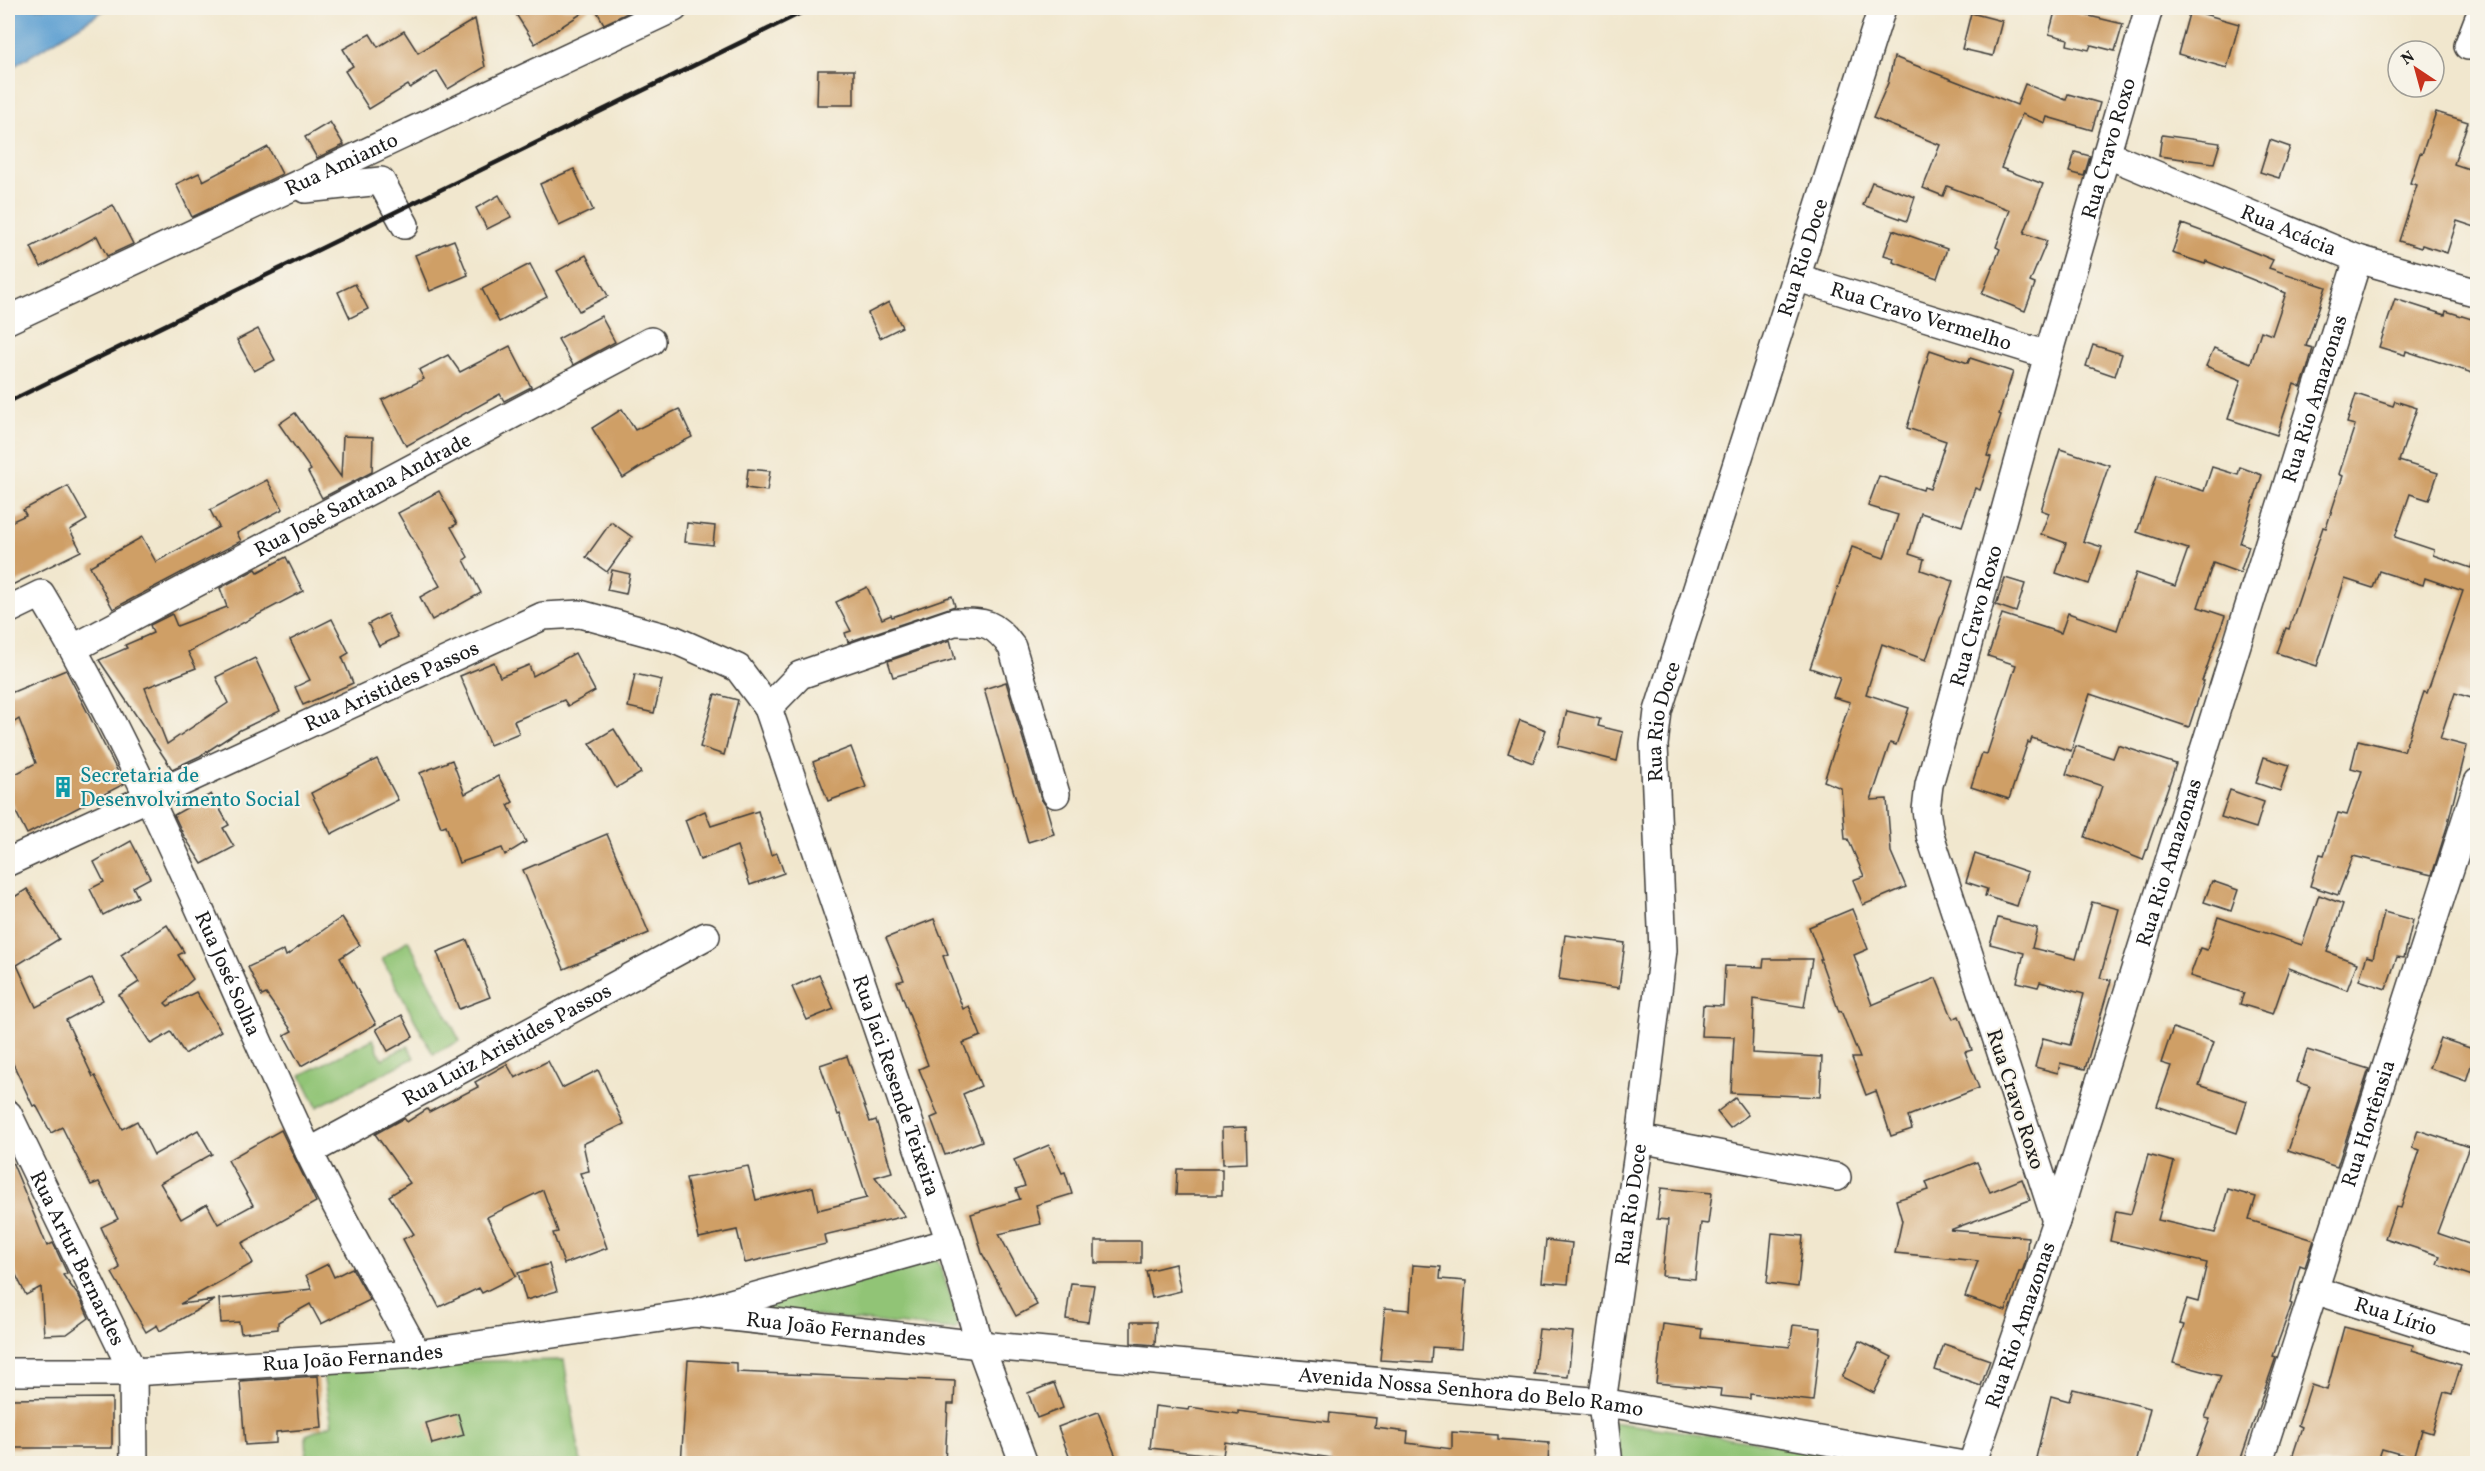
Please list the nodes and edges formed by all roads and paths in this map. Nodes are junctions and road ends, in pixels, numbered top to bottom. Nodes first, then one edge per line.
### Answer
1 (674, 8) edge
2 (1882, 8) edge
3 (2149, 8) edge
4 (2478, 20) edge
5 (2468, 46) dead end
6 (2106, 154) junction
7 (283, 191) junction
8 (405, 225) dead end
9 (2358, 258) junction
10 (1795, 277) junction
11 (2478, 293) edge
12 (8, 320) edge
13 (651, 340) dead end
14 (2048, 355) junction
15 (8, 610) edge
16 (74, 648) junction
17 (768, 708) junction
18 (2478, 782) edge
19 (1056, 794) dead end
20 (148, 797) junction
21 (8, 862) edge
22 (706, 936) dead end
23 (8, 1114) edge
24 (1640, 1139) junction
25 (309, 1152) junction
26 (1837, 1177) dead end
27 (2056, 1221) junction
28 (951, 1242) junction
29 (2314, 1290) junction
30 (695, 1313) junction
31 (2478, 1342) edge
32 (980, 1345) junction
33 (417, 1354) junction
34 (8, 1372) edge
35 (133, 1372) junction
36 (1602, 1402) junction
37 (134, 1464) edge
38 (1024, 1464) edge
39 (1609, 1464) edge
40 (1958, 1464) edge
41 (1972, 1464) edge
42 (2258, 1464) edge

1 - 7 street, Rua Amianto
2 - 10 street, Rua Rio Doce
3 - 6 street, Rua Cravo Roxo
4 - 5 street
6 - 9 street, Rua Acácia
6 - 14 street, Rua Cravo Roxo
7 - 8 street
7 - 12 street, Rua Amianto
9 - 11 street, Rua Acácia
9 - 27 street, Rua Rio Amazonas
10 - 14 street, Rua Cravo Vermelho
10 - 24 street, Rua Rio Doce
13 - 16 street, Rua José Santana Andrade
14 - 27 street, Rua Cravo Roxo
15 - 16 street, Rua José Solha
16 - 20 street, Rua José Solha
17 - 19 street
17 - 20 street, Rua Aristides Passos
17 - 28 street, Rua Jaci Resende Teixeira
18 - 29 street, Rua Hortênsia
20 - 21 street, Rua Aristides Passos
20 - 25 street, Rua José Solha
22 - 25 street, Rua Luiz Aristides Passos
23 - 35 street, Rua Artur Bernardes
24 - 26 street
24 - 36 street, Rua Rio Doce
25 - 33 street, Rua José Solha
27 - 41 street, Rua Rio Amazonas
28 - 30 street, Rua João Fernandes
28 - 32 street, Rua Jaci Resende Teixeira
29 - 31 street, Rua Lírio
29 - 42 street, Rua Hortênsia
30 - 32 street, Rua João Fernandes
30 - 33 street, Rua João Fernandes
32 - 36 street, Avenida Nossa Senhora do Belo Ramo
32 - 38 street, Rua Jaci Resende Teixeira
33 - 35 street, Rua João Fernandes
34 - 35 street, Rua João Fernandes
35 - 37 street
36 - 39 street, Rua Rio Doce
36 - 40 street, Avenida Nossa Senhora do Belo Ramo

